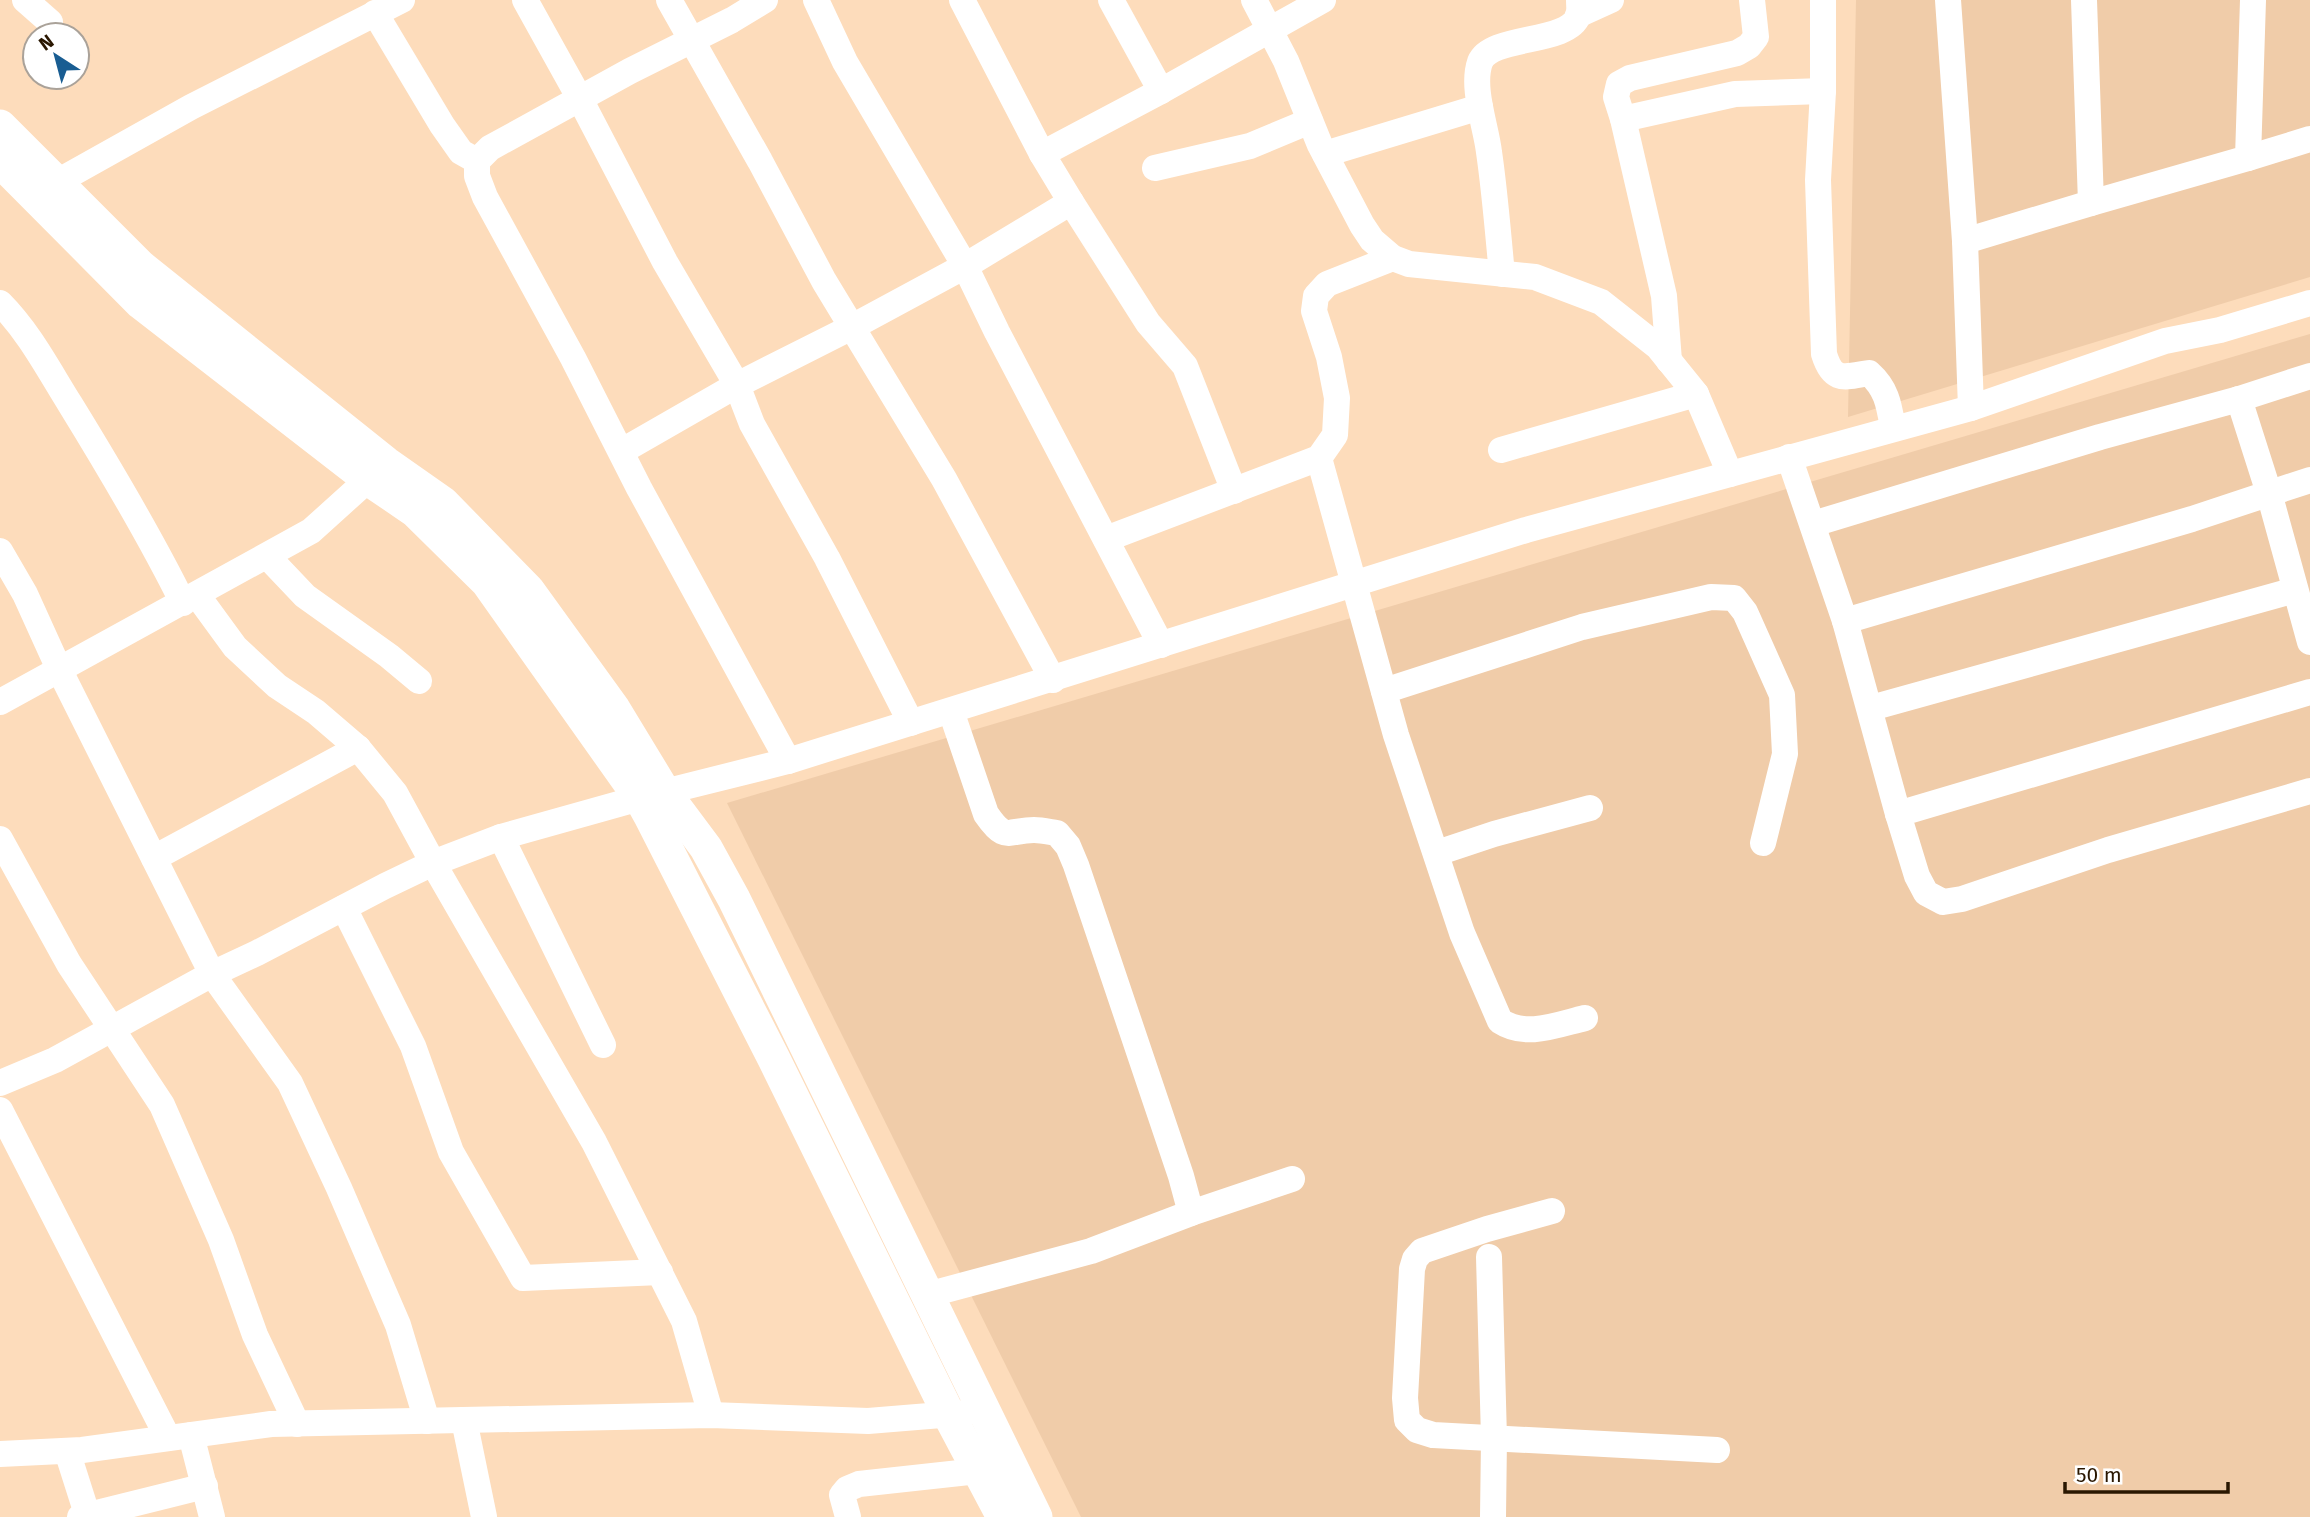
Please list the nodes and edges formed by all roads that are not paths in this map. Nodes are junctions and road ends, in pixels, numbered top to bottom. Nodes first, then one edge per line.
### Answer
1 (26, 0) edge
2 (402, 0) edge
3 (525, 0) edge
4 (669, 0) edge
5 (765, 0) edge
6 (816, 0) edge
7 (962, 0) edge
8 (1111, 0) edge
9 (1254, 0) edge
10 (1323, 0) edge
11 (1611, 0) edge
12 (1752, 0) edge
13 (1823, 0) edge
14 (1948, 0) edge
15 (2084, 0) edge
16 (2253, 0) edge
17 (1578, 8) edge
18 (375, 13) junction
19 (49, 21) edge
20 (1270, 30) junction
21 (690, 41) junction
22 (1823, 90) junction
23 (1161, 91) junction
24 (580, 99) junction
25 (1480, 107) junction
26 (1623, 119) junction
27 (1310, 121) junction
28 (2310, 139) edge
29 (4, 147) edge
30 (1042, 154) junction
31 (1325, 154) junction
32 (2248, 158) junction
33 (477, 161) junction
34 (1155, 168) dead end
35 (58, 182) junction
36 (1071, 202) junction
37 (2091, 203) junction
38 (1965, 241) junction
39 (1393, 258) junction
40 (965, 266) junction
41 (1502, 274) junction
42 (0, 303) edge
43 (2310, 303) edge
44 (852, 327) junction
45 (1669, 360) junction
46 (2310, 376) edge
47 (737, 385) junction
48 (1696, 394) junction
49 (2239, 399) junction
50 (1971, 408) junction
51 (1893, 428) junction
52 (1501, 450) dead end
53 (622, 451) junction
54 (1789, 457) junction
55 (1320, 458) junction
56 (377, 471) junction
57 (1730, 474) junction
58 (2310, 480) edge
59 (1234, 491) junction
60 (2269, 492) junction
61 (1813, 524) junction
62 (1106, 539) junction
63 (0, 551) edge
64 (267, 556) junction
65 (1355, 584) junction
66 (2295, 590) junction
67 (190, 599) junction
68 (1845, 621) junction
69 (2310, 642) edge
70 (1161, 645) junction
71 (59, 669) junction
72 (1053, 680) junction
73 (419, 681) dead end
74 (1384, 691) junction
75 (2310, 692) edge
76 (0, 702) edge
77 (1871, 708) junction
78 (951, 711) junction
79 (911, 723) junction
80 (358, 748) junction
81 (788, 761) junction
82 (2310, 790) edge
83 (652, 795) junction
84 (1590, 808) dead end
85 (1898, 814) junction
86 (500, 837) junction
87 (0, 839) edge
88 (1763, 842) dead end
89 (1437, 853) junction
90 (154, 858) junction
91 (433, 863) junction
92 (344, 908) junction
93 (212, 974) junction
94 (1585, 1018) dead end
95 (110, 1029) junction
96 (603, 1045) dead end
97 (0, 1083) edge
98 (0, 1110) edge
99 (1292, 1179) dead end
100 (1552, 1211) dead end
101 (1191, 1213) junction
102 (1489, 1256) dead end
103 (660, 1272) junction
104 (927, 1296) junction
105 (982, 1411) junction
106 (711, 1415) junction
107 (949, 1415) junction
108 (464, 1420) junction
109 (426, 1421) junction
110 (297, 1424) junction
111 (180, 1437) junction
112 (1494, 1438) junction
113 (1717, 1450) dead end
114 (67, 1451) junction
115 (1, 1452) edge
116 (978, 1471) junction
117 (205, 1486) junction
118 (85, 1517) edge
119 (212, 1517) edge
120 (484, 1517) edge
121 (848, 1517) edge
122 (1003, 1517) edge
123 (1035, 1517) edge
124 (1493, 1517) edge

1 - 19 street
2 - 18 street
3 - 24 street
4 - 21 street
5 - 21 street
6 - 40 street
7 - 30 street
8 - 23 street
9 - 20 street
10 - 20 street
11 - 17 street
12 - 26 street
13 - 22 street
14 - 38 street
15 - 37 street
16 - 32 street
17 - 25 street
18 - 33 street
18 - 35 street
20 - 23 street
20 - 27 street
21 - 24 street
21 - 44 street
22 - 26 street
22 - 51 street
23 - 30 street
24 - 33 street
24 - 47 street
25 - 31 street
25 - 41 street
26 - 45 street
27 - 31 street
27 - 34 street
28 - 32 street
29 - 35 main road
29 - 56 main road
30 - 36 street
31 - 39 street
32 - 37 street
33 - 53 street
35 - 56 main road
36 - 40 street
36 - 59 street
37 - 38 street
38 - 50 street
39 - 41 street
39 - 55 street
40 - 44 street
40 - 62 street
41 - 45 street
42 - 67 street
43 - 50 street
44 - 47 street
44 - 72 street
45 - 48 street
46 - 49 street
47 - 53 street
47 - 79 street
48 - 52 street
48 - 57 street
49 - 60 street
49 - 61 street
50 - 51 street
51 - 54 street
53 - 81 street
54 - 57 street
54 - 61 street
55 - 59 street
55 - 65 street
56 - 64 street
56 - 83 main road
57 - 65 street
58 - 60 street
59 - 62 street
60 - 66 street
60 - 68 street
61 - 68 street
62 - 70 street
63 - 71 street
64 - 67 street
64 - 73 street
65 - 70 street
65 - 74 street
66 - 69 street
66 - 77 street
67 - 71 street
67 - 80 street
68 - 77 street
70 - 72 street
71 - 76 street
71 - 90 street
72 - 78 street
74 - 88 street
74 - 89 street
75 - 85 street
77 - 85 street
78 - 79 street
78 - 101 street
79 - 81 street
80 - 90 street
80 - 91 street
81 - 83 street
82 - 85 street
83 - 86 street
83 - 104 main road
83 - 107 main road
84 - 89 street
86 - 91 street
86 - 96 street
87 - 95 street
89 - 94 street
90 - 93 street
91 - 92 street
91 - 103 street
92 - 93 street
92 - 103 street
93 - 95 street
93 - 109 street
95 - 97 street
95 - 110 street
98 - 111 street
99 - 101 street
100 - 112 street
101 - 104 street
102 - 112 street
103 - 106 street
104 - 105 main road
105 - 107 street
105 - 123 main road
106 - 107 street
106 - 108 street
107 - 116 main road
108 - 109 street
108 - 120 street
109 - 110 street
110 - 111 street
111 - 114 street
111 - 117 street
112 - 113 street
112 - 124 street
114 - 115 street
114 - 118 street
116 - 121 street
116 - 122 main road
117 - 118 street
117 - 119 street

